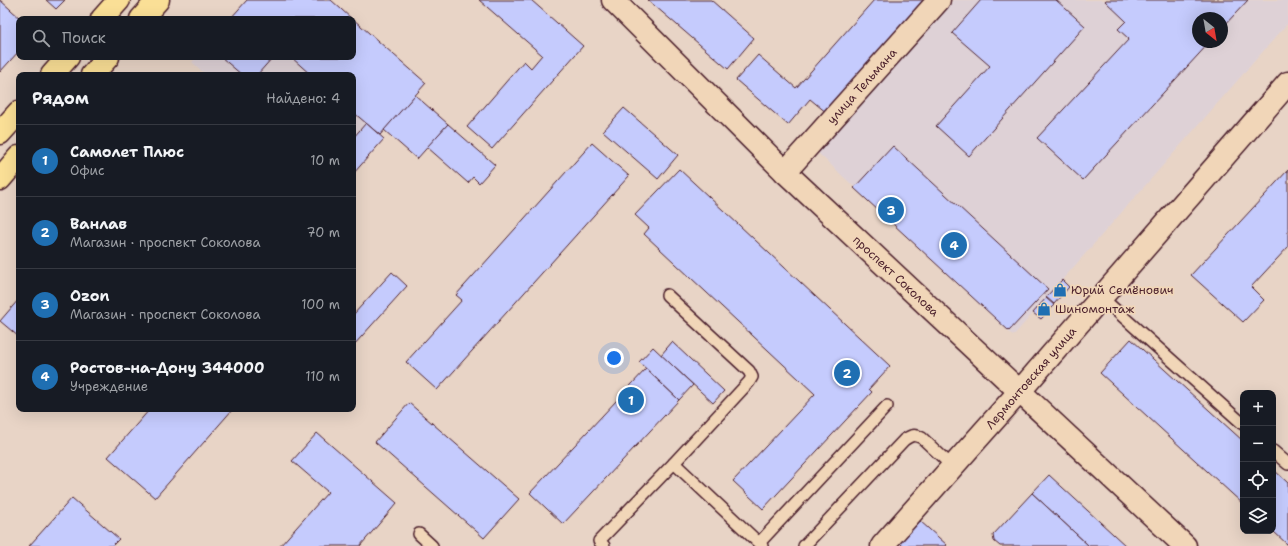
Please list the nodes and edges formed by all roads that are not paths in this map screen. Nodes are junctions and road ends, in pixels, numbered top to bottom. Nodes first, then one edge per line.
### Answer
1 (119, 0) edge
2 (158, 0) edge
3 (613, 0) edge
4 (939, 0) edge
5 (105, 16) edge
6 (144, 16) edge
7 (65, 60) edge
8 (105, 60) edge
9 (55, 72) edge
10 (95, 72) edge
11 (1288, 83) edge
12 (16, 115) edge
13 (0, 133) edge
14 (16, 160) edge
15 (785, 172) junction
16 (0, 179) edge
17 (667, 295) dead end
18 (1101, 297) junction
19 (1019, 392) junction
20 (887, 406) dead end
21 (1240, 421) edge
22 (1276, 454) edge
23 (674, 463) junction
24 (1288, 464) edge
25 (953, 467) junction
26 (419, 534) dead end
27 (761, 544) edge
28 (432, 546) edge
29 (604, 546) edge
30 (804, 546) edge
31 (882, 546) edge
32 (1185, 546) edge

1 - 5 main road
2 - 6 main road
3 - 15 street, проспект Соколова
4 - 15 street, улица Тельмана
7 - 9 main road
8 - 10 main road
11 - 18 street, Лермонтовская улица
12 - 13 main road
14 - 16 main road
15 - 19 street, проспект Соколова
17 - 23 lane
18 - 19 street, Лермонтовская улица
18 - 21 lane
19 - 25 street, Лермонтовская улица
19 - 32 street, проспект Соколова
20 - 27 lane
22 - 24 lane
23 - 27 lane
23 - 29 lane
25 - 30 lane
25 - 31 street, Лермонтовская улица
26 - 28 lane

